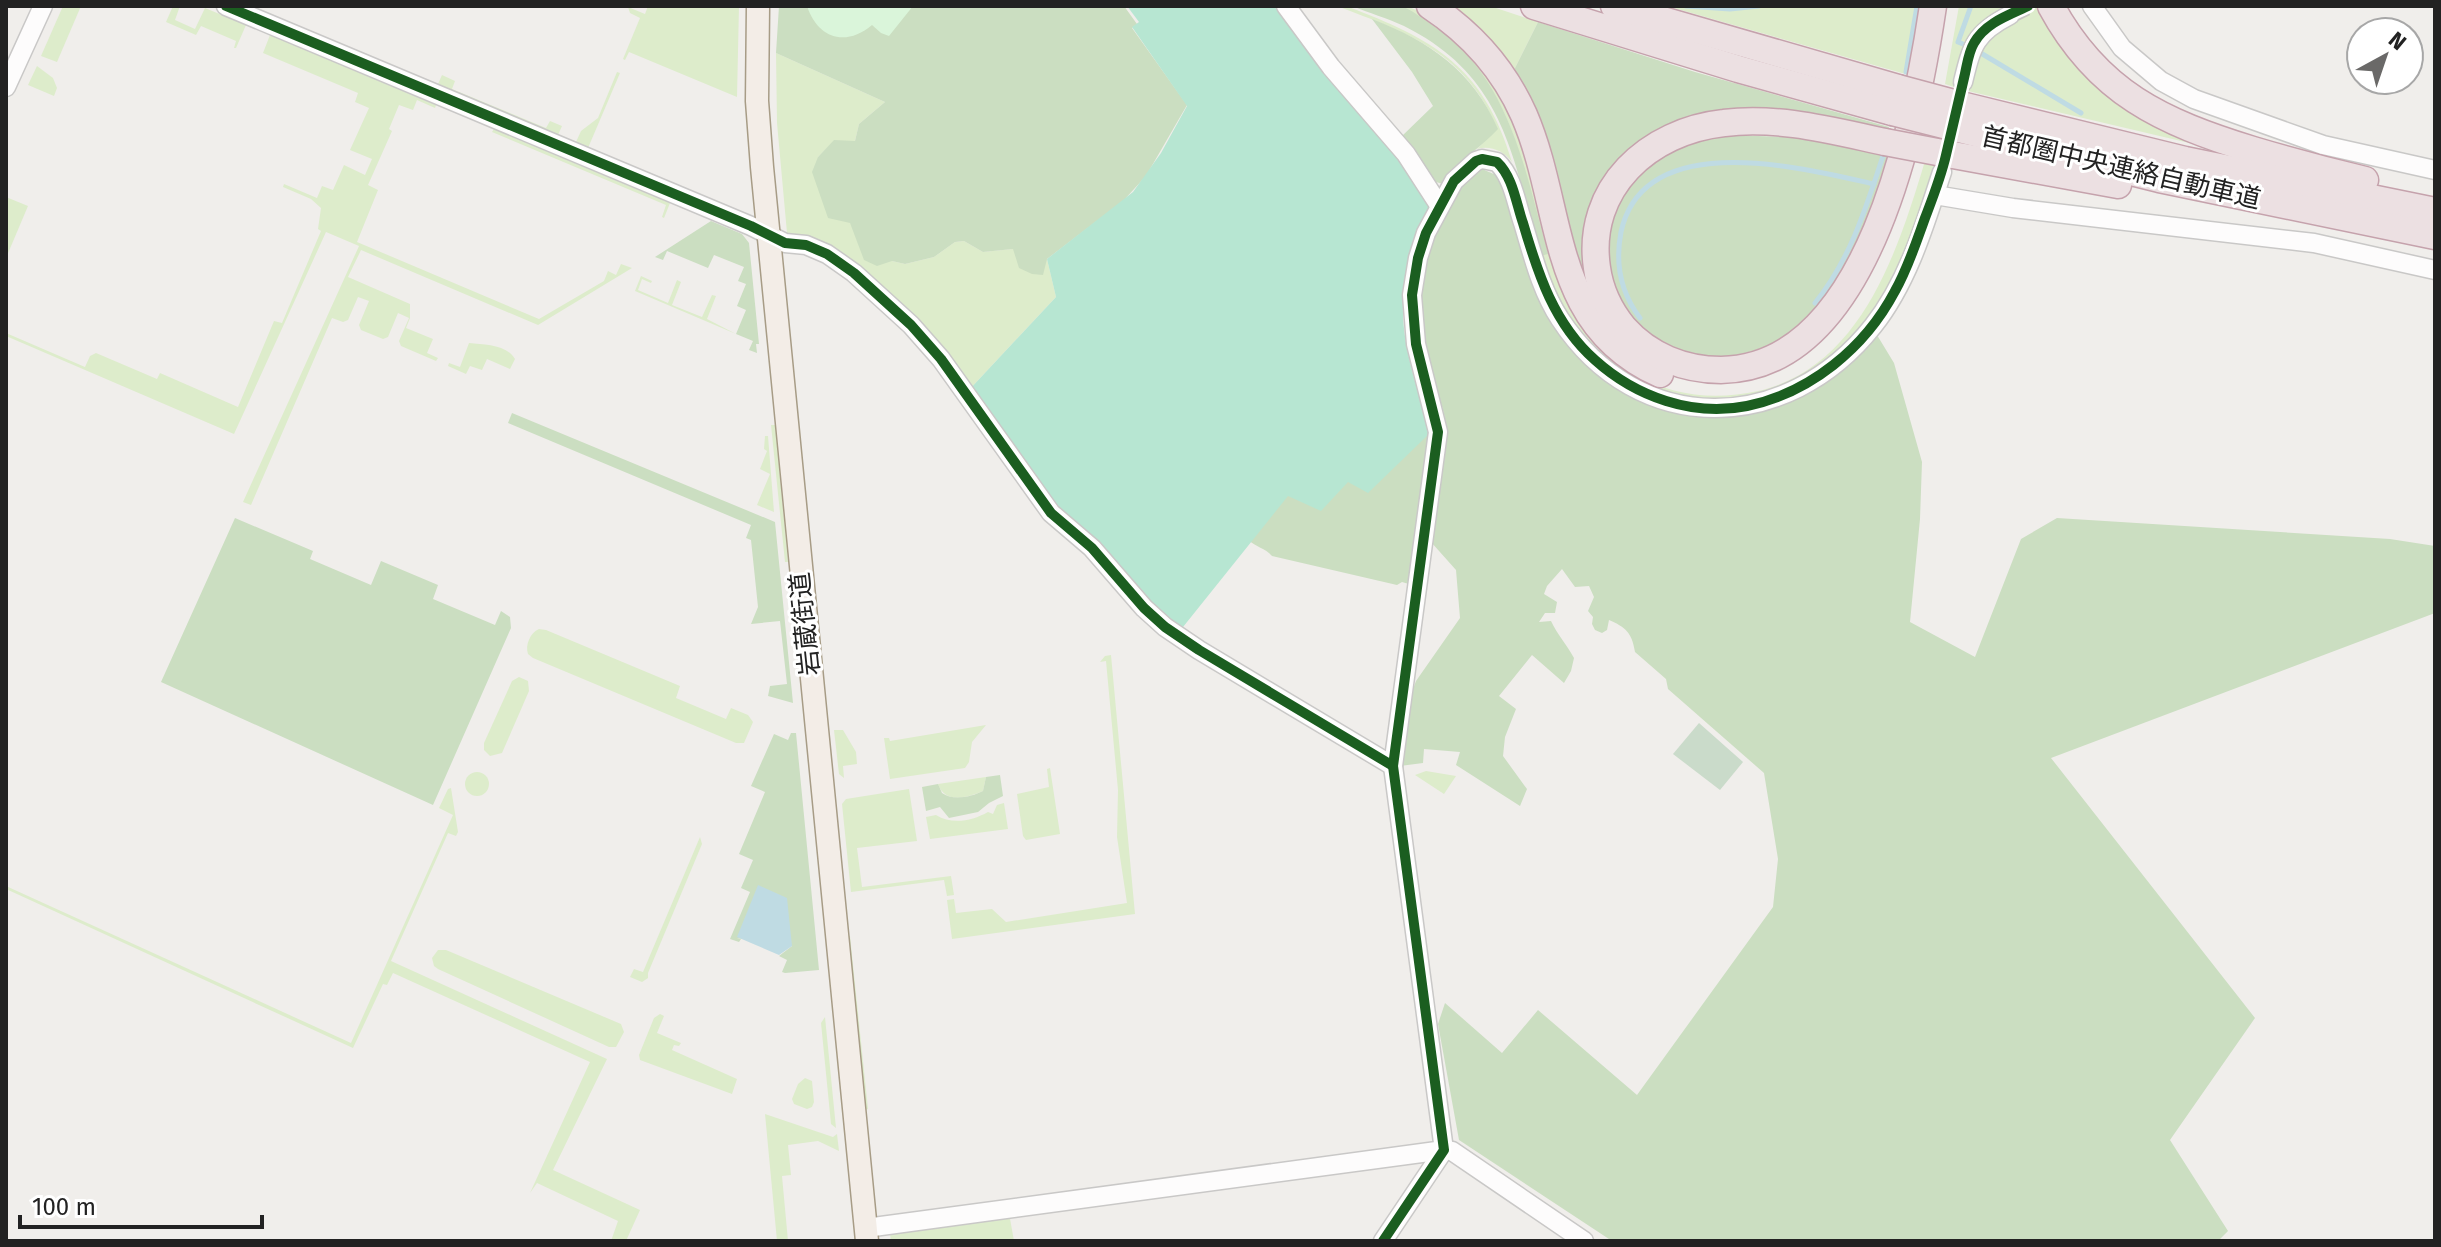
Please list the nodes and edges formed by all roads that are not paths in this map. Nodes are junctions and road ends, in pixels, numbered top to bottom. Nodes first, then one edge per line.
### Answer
1 (43, 6) edge
2 (226, 6) edge
3 (758, 6) edge
4 (1286, 6) edge
5 (1430, 6) edge
6 (1534, 6) edge
7 (1614, 6) edge
8 (1933, 6) edge
9 (1948, 6) edge
10 (2051, 6) edge
11 (2092, 6) edge
12 (2010, 15) tunnel mouth
13 (6, 87) edge
14 (1895, 100) junction
15 (1956, 129) junction
16 (2435, 170) edge
17 (1935, 195) junction
18 (2435, 196) edge
19 (1439, 205) junction
20 (2435, 211) edge
21 (768, 235) junction
22 (2435, 236) edge
23 (2434, 272) edge
24 (1393, 766) junction
25 (1444, 1150) junction
26 (866, 1234) edge
27 (1383, 1241) edge
28 (1584, 1241) edge

1 - 13 street
2 - 21 street
3 - 21 main road, 岩蔵街道
4 - 19 street
5 - 9 highway
6 - 14 highway, 首都圏中央連絡自動車道
7 - 14 highway, 首都圏中央連絡自動車道
8 - 15 highway, bridge
10 - 18 highway
11 - 16 street
12 - 15 street
14 - 15 highway, 首都圏中央連絡自動車道, bridge
15 - 17 street
15 - 20 highway, 首都圏中央連絡自動車道
15 - 22 highway
17 - 19 street
17 - 23 street
19 - 24 street
21 - 24 street
21 - 26 main road, 岩蔵街道
24 - 25 street
25 - 26 street
25 - 27 street
25 - 28 street

